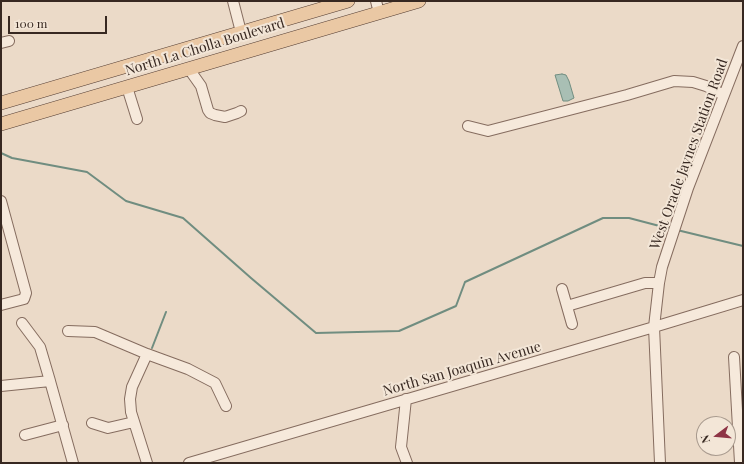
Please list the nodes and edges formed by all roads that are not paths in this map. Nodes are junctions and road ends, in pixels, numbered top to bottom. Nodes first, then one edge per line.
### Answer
1 (233, 1) edge
2 (348, 1) edge
3 (419, 1) edge
4 (383, 6) edge
5 (241, 32) junction
6 (742, 50) edge
7 (189, 69) junction
8 (127, 87) junction
9 (724, 95) junction
10 (1, 103) edge
11 (241, 111) dead end
12 (137, 119) dead end
13 (1, 122) edge
14 (468, 126) dead end
15 (1, 201) edge
16 (659, 283) junction
17 (562, 289) dead end
18 (743, 300) edge
19 (1, 305) edge
20 (567, 306) junction
21 (22, 323) dead end
22 (572, 324) dead end
23 (654, 327) junction
24 (68, 331) dead end
25 (146, 354) junction
26 (734, 357) dead end
27 (50, 381) junction
28 (1, 386) edge
29 (406, 399) junction
30 (226, 406) dead end
31 (134, 422) junction
32 (92, 423) dead end
33 (63, 425) junction
34 (25, 435) dead end
35 (73, 463) edge
36 (147, 463) edge
37 (189, 463) edge
38 (407, 463) edge
39 (660, 463) edge
40 (740, 463) edge

1 - 5 street
2 - 5 main road, North La Cholla Boulevard
3 - 4 main road, North La Cholla Boulevard
4 - 7 main road, North La Cholla Boulevard
5 - 10 main road, North La Cholla Boulevard
6 - 9 street, West Oracle Jaynes Station Road
7 - 8 main road, North La Cholla Boulevard
7 - 11 street
8 - 12 street
8 - 13 main road, North La Cholla Boulevard
9 - 14 street
9 - 16 street, West Oracle Jaynes Station Road
15 - 19 street
16 - 20 street
16 - 23 street, West Oracle Jaynes Station Road
17 - 20 street
18 - 23 street, North San Joaquin Avenue
20 - 22 street
21 - 27 street
23 - 29 street, North San Joaquin Avenue
23 - 39 street, West Oracle Jaynes Station Road
24 - 25 street
25 - 30 street
25 - 31 street
26 - 40 street
27 - 28 street
27 - 33 street
29 - 37 street, North San Joaquin Avenue
29 - 38 street
31 - 32 street
31 - 36 street
33 - 34 street
33 - 35 street

